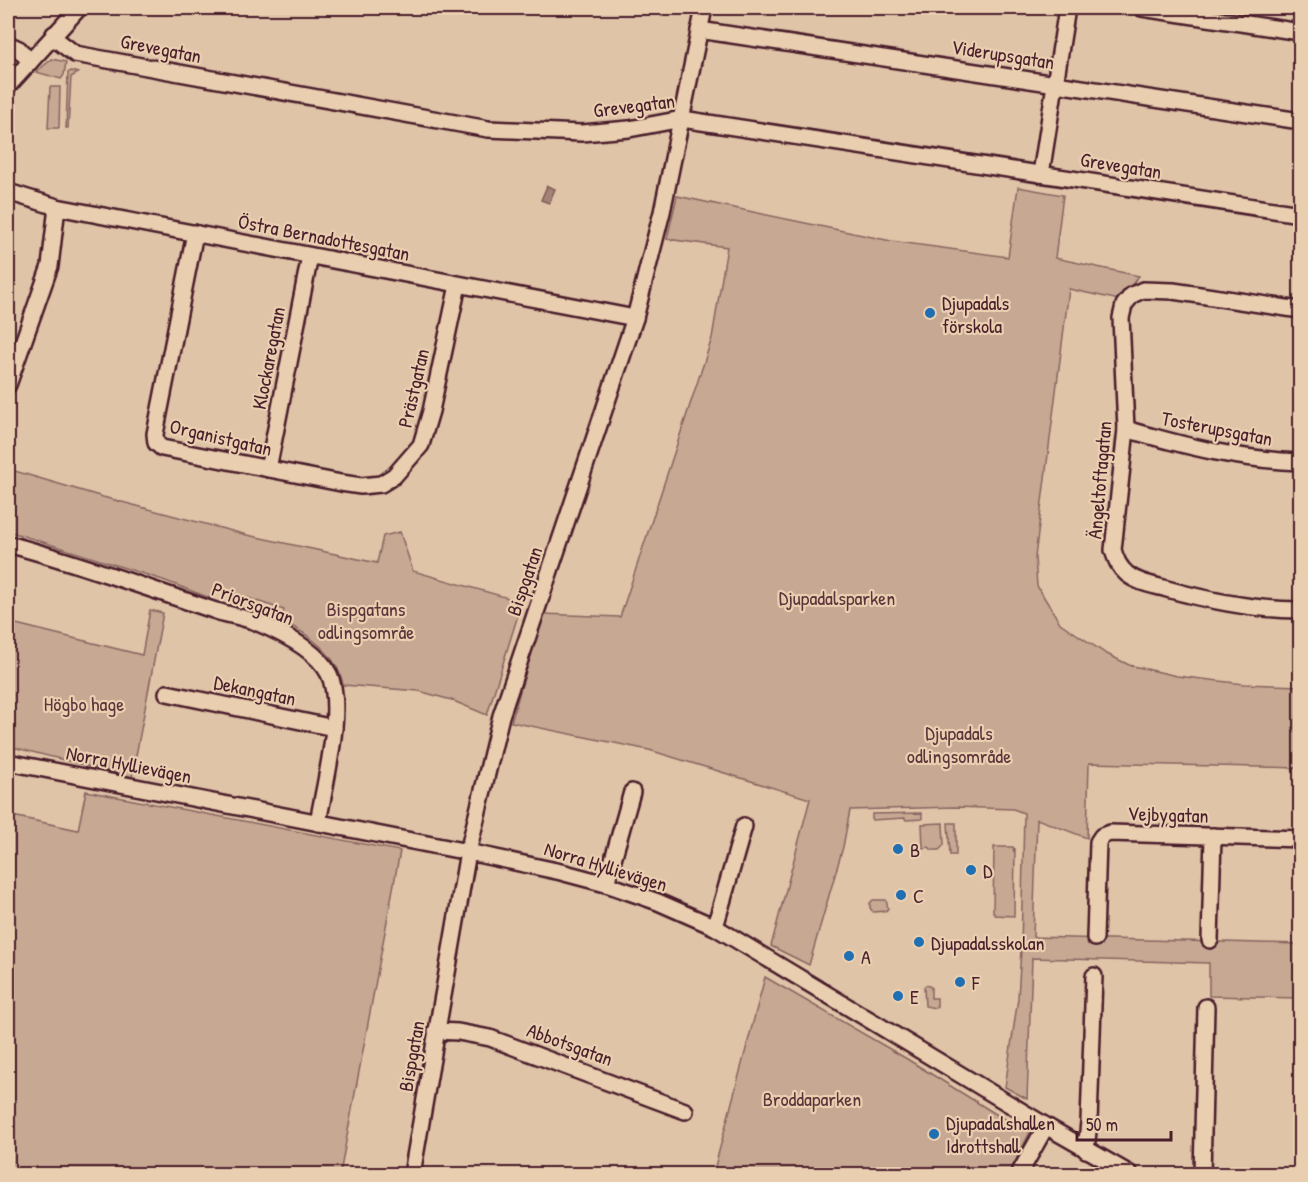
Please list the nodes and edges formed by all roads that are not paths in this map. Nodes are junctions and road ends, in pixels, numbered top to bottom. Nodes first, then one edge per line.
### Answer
1 (79, 8) edge
2 (704, 8) edge
3 (1067, 8) edge
4 (1142, 8) edge
5 (699, 30) junction
6 (1300, 32) edge
7 (54, 34) junction
8 (8, 44) edge
9 (30, 62) junction
10 (1055, 83) junction
11 (8, 86) edge
12 (682, 119) junction
13 (1300, 121) edge
14 (1041, 174) junction
15 (8, 192) edge
16 (57, 207) junction
17 (1300, 214) edge
18 (195, 233) junction
19 (310, 256) junction
20 (458, 285) junction
21 (1300, 310) edge
22 (635, 318) junction
23 (13, 354) edge
24 (8, 386) edge
25 (1126, 429) junction
26 (1300, 462) edge
27 (268, 469) junction
28 (381, 484) joint
29 (8, 544) edge
30 (1300, 610) edge
31 (166, 693) dead end
32 (334, 728) junction
33 (8, 762) edge
34 (633, 792) dead end
35 (318, 823) junction
36 (744, 826) dead end
37 (1213, 836) junction
38 (1300, 839) edge
39 (468, 852) junction
40 (606, 884) junction
41 (715, 927) junction
42 (1095, 938) dead end
43 (1210, 940) dead end
44 (1094, 976) dead end
45 (1206, 1007) dead end
46 (436, 1031) junction
47 (686, 1111) dead end
48 (1046, 1126) junction
49 (1086, 1150) junction
50 (412, 1174) edge
51 (1019, 1174) edge
52 (1130, 1174) edge
53 (1202, 1174) edge

1 - 7 street
2 - 5 street, Bispgatan
3 - 10 street
4 - 6 street
5 - 10 street, Viderupsgatan
5 - 12 street, Bispgatan
7 - 9 street
7 - 12 street, Grevegatan
8 - 9 street
9 - 11 street
10 - 13 street, Viderupsgatan
10 - 14 street
12 - 14 street, Grevegatan
12 - 22 street, Bispgatan
14 - 17 street, Grevegatan
15 - 16 street, Östra Bernadottesgatan
16 - 18 street, Östra Bernadottesgatan
16 - 23 street
18 - 19 street, Östra Bernadottesgatan
18 - 27 street, Organistgatan
19 - 20 street, Östra Bernadottesgatan
19 - 27 street, Klockaregatan
20 - 22 street, Östra Bernadottesgatan
20 - 28 street, Prästgatan
21 - 25 street, Ängeltoftagatan
22 - 39 street, Bispgatan
23 - 24 street
25 - 26 street, Tosterupsgatan
25 - 30 street, Ängeltoftagatan
27 - 28 street, Organistgatan
29 - 32 street, Priorsgatan
31 - 32 street, Dekangatan
32 - 35 street, Priorsgatan
33 - 35 street, Norra Hyllievägen
34 - 40 street
35 - 39 street, Norra Hyllievägen
36 - 41 street
37 - 38 street, Vejbygatan
37 - 42 street, Vejbygatan
37 - 43 street
39 - 40 street, Norra Hyllievägen
39 - 46 street, Bispgatan
40 - 41 street, Norra Hyllievägen
41 - 48 street, Norra Hyllievägen
44 - 49 street
45 - 53 street
46 - 47 street, Abbotsgatan
46 - 50 street, Bispgatan
48 - 49 street, Norra Hyllievägen
48 - 51 street
49 - 52 street, Norra Hyllievägen

